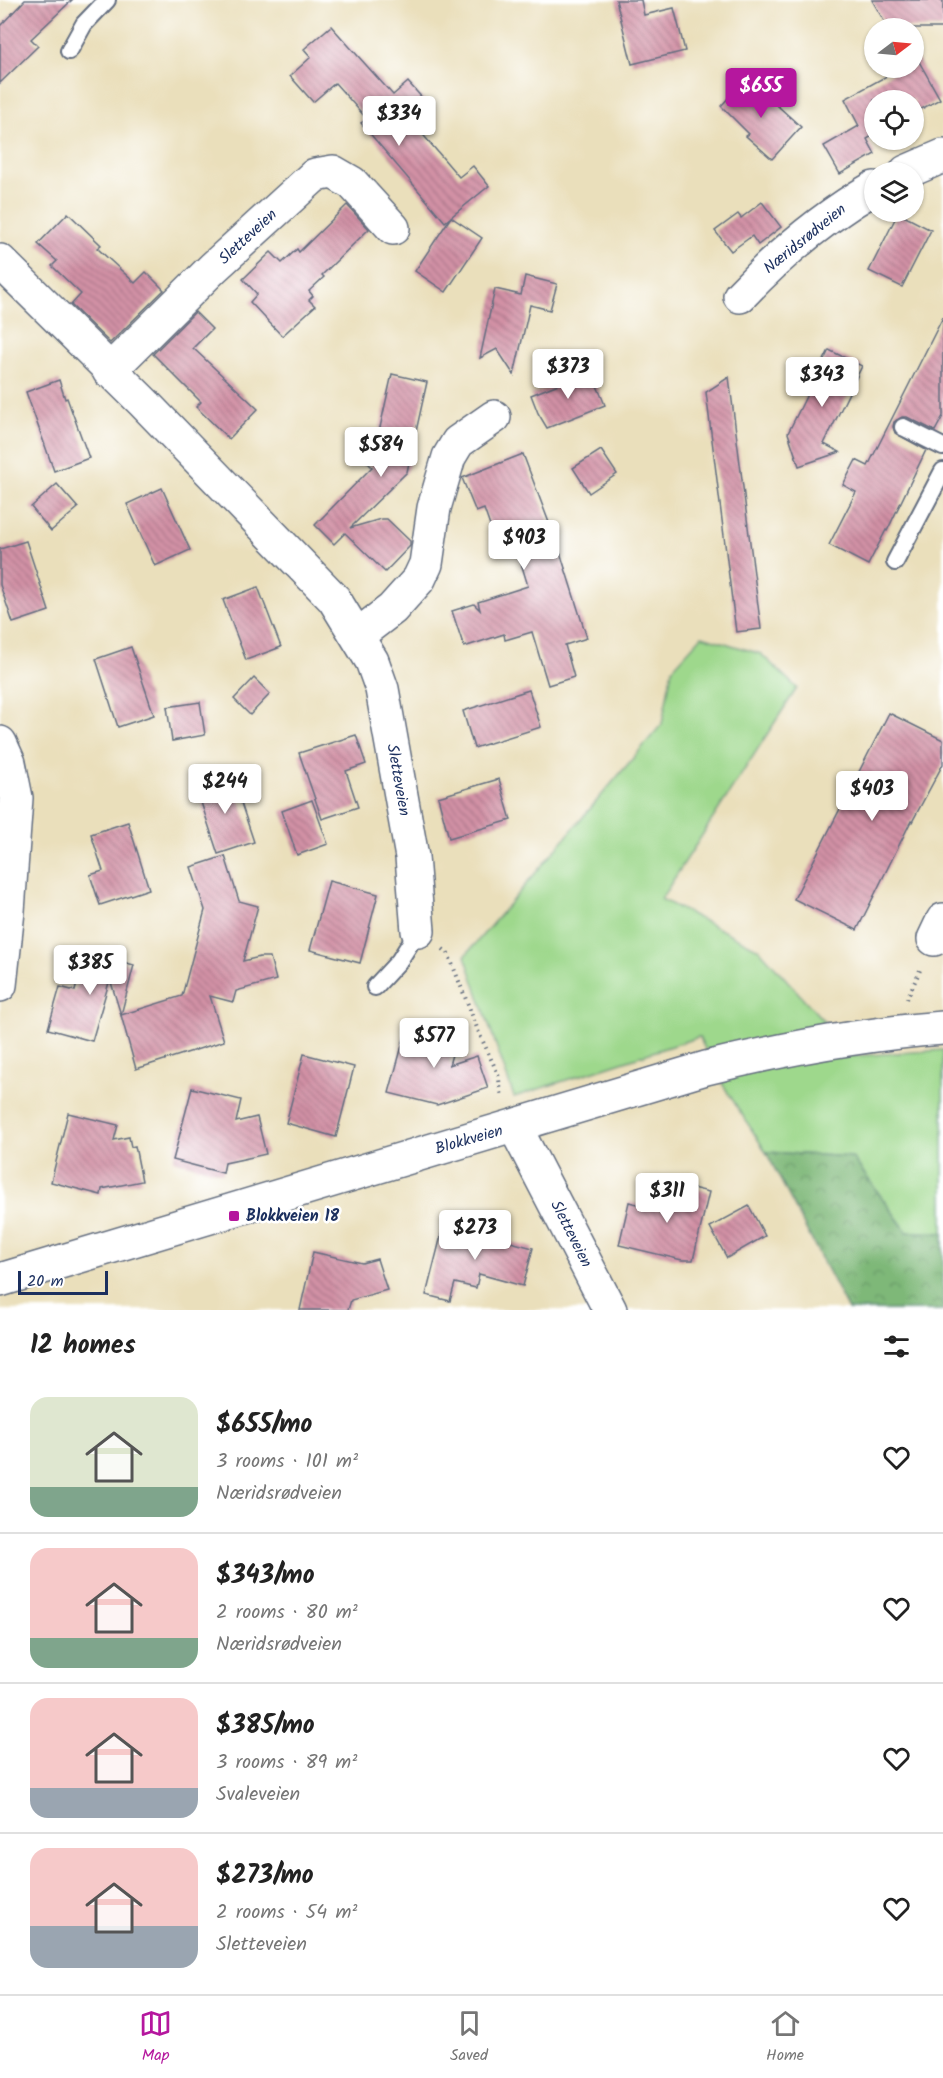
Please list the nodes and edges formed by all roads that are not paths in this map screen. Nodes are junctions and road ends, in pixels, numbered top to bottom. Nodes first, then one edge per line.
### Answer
1 (107, 0) edge
2 (69, 51) dead end
3 (943, 156) edge
4 (924, 164) edge
5 (864, 194) edge
6 (393, 228) dead end
7 (0, 261) edge
8 (740, 296) dead end
9 (110, 371) junction
10 (494, 417) dead end
11 (903, 427) dead end
12 (943, 447) edge
13 (943, 471) edge
14 (895, 562) dead end
15 (358, 635) junction
16 (0, 744) edge
17 (418, 931) joint
18 (0, 985) edge
19 (375, 987) dead end
20 (943, 1028) edge
21 (510, 1128) junction
22 (0, 1280) edge
23 (610, 1310) edge

1 - 2 lane
3 - 4 street
5 - 8 street, Næridsrødveien
6 - 9 street, Sletteveien
7 - 9 street, Sletteveien
9 - 15 street, Sletteveien
10 - 15 street
11 - 12 lane
13 - 14 lane
15 - 17 street, Sletteveien
16 - 18 street
17 - 19 lane
20 - 21 street, Blokkveien
21 - 22 street, Blokkveien
21 - 23 street, Sletteveien

